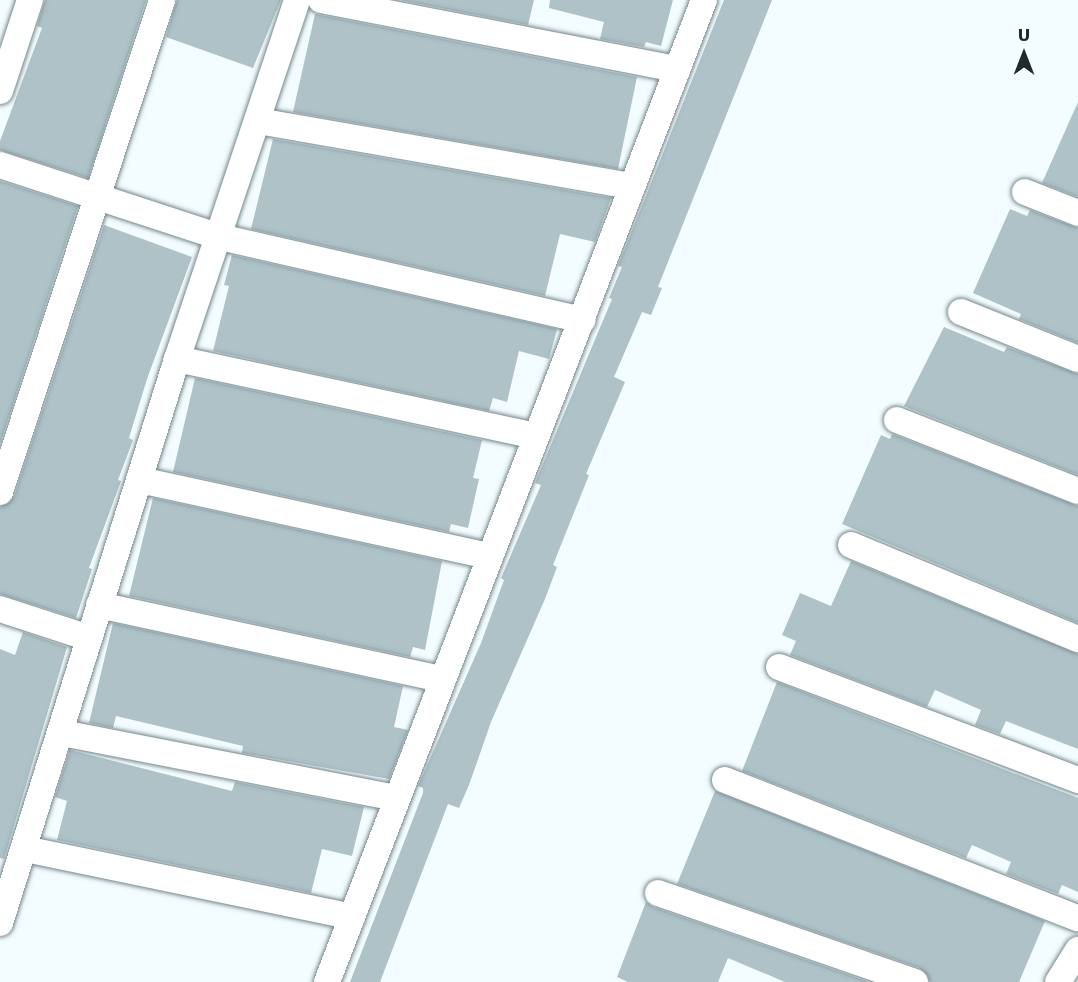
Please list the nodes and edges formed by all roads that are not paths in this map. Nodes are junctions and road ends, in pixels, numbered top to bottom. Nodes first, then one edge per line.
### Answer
1 (30, 0) edge
2 (162, 0) edge
3 (297, 0) edge
4 (321, 0) edge
5 (704, 0) edge
6 (7, 51) edge
7 (677, 69) junction
8 (0, 91) edge
9 (258, 121) junction
10 (0, 165) edge
11 (631, 186) junction
12 (1025, 192) dead end
13 (100, 196) junction
14 (1078, 213) edge
15 (220, 237) junction
16 (961, 312) dead end
17 (583, 320) junction
18 (177, 359) junction
19 (1078, 359) edge
20 (897, 420) dead end
21 (535, 436) junction
22 (140, 480) junction
23 (1078, 491) edge
24 (0, 492) edge
25 (851, 545) dead end
26 (490, 556) junction
27 (99, 605) junction
28 (0, 609) edge
29 (89, 638) junction
30 (1078, 639) edge
31 (779, 667) dead end
32 (442, 680) junction
33 (62, 733) junction
34 (725, 780) dead end
35 (1078, 780) edge
36 (395, 798) junction
37 (26, 849) junction
38 (657, 893) dead end
39 (352, 917) junction
40 (1078, 918) edge
41 (0, 923) edge
42 (1078, 950) edge
43 (327, 982) edge
44 (915, 982) edge
45 (1058, 982) edge

1 - 6 street
2 - 13 street
3 - 9 street
4 - 7 street
5 - 7 street
6 - 8 street
7 - 11 street
9 - 11 street
9 - 15 street
10 - 13 street
11 - 17 street
12 - 14 street
13 - 15 street
13 - 24 street
15 - 17 street
15 - 18 street
16 - 19 street
17 - 21 street
18 - 21 street
18 - 22 street
20 - 23 street
21 - 26 street
22 - 26 street
22 - 27 street
25 - 30 street
26 - 32 street
27 - 29 street
27 - 32 street
28 - 29 street
29 - 33 street
31 - 35 street
32 - 36 street
33 - 36 street
33 - 37 street
34 - 40 street
36 - 39 street
37 - 39 street
37 - 41 street
38 - 44 street
39 - 43 street
42 - 45 street

